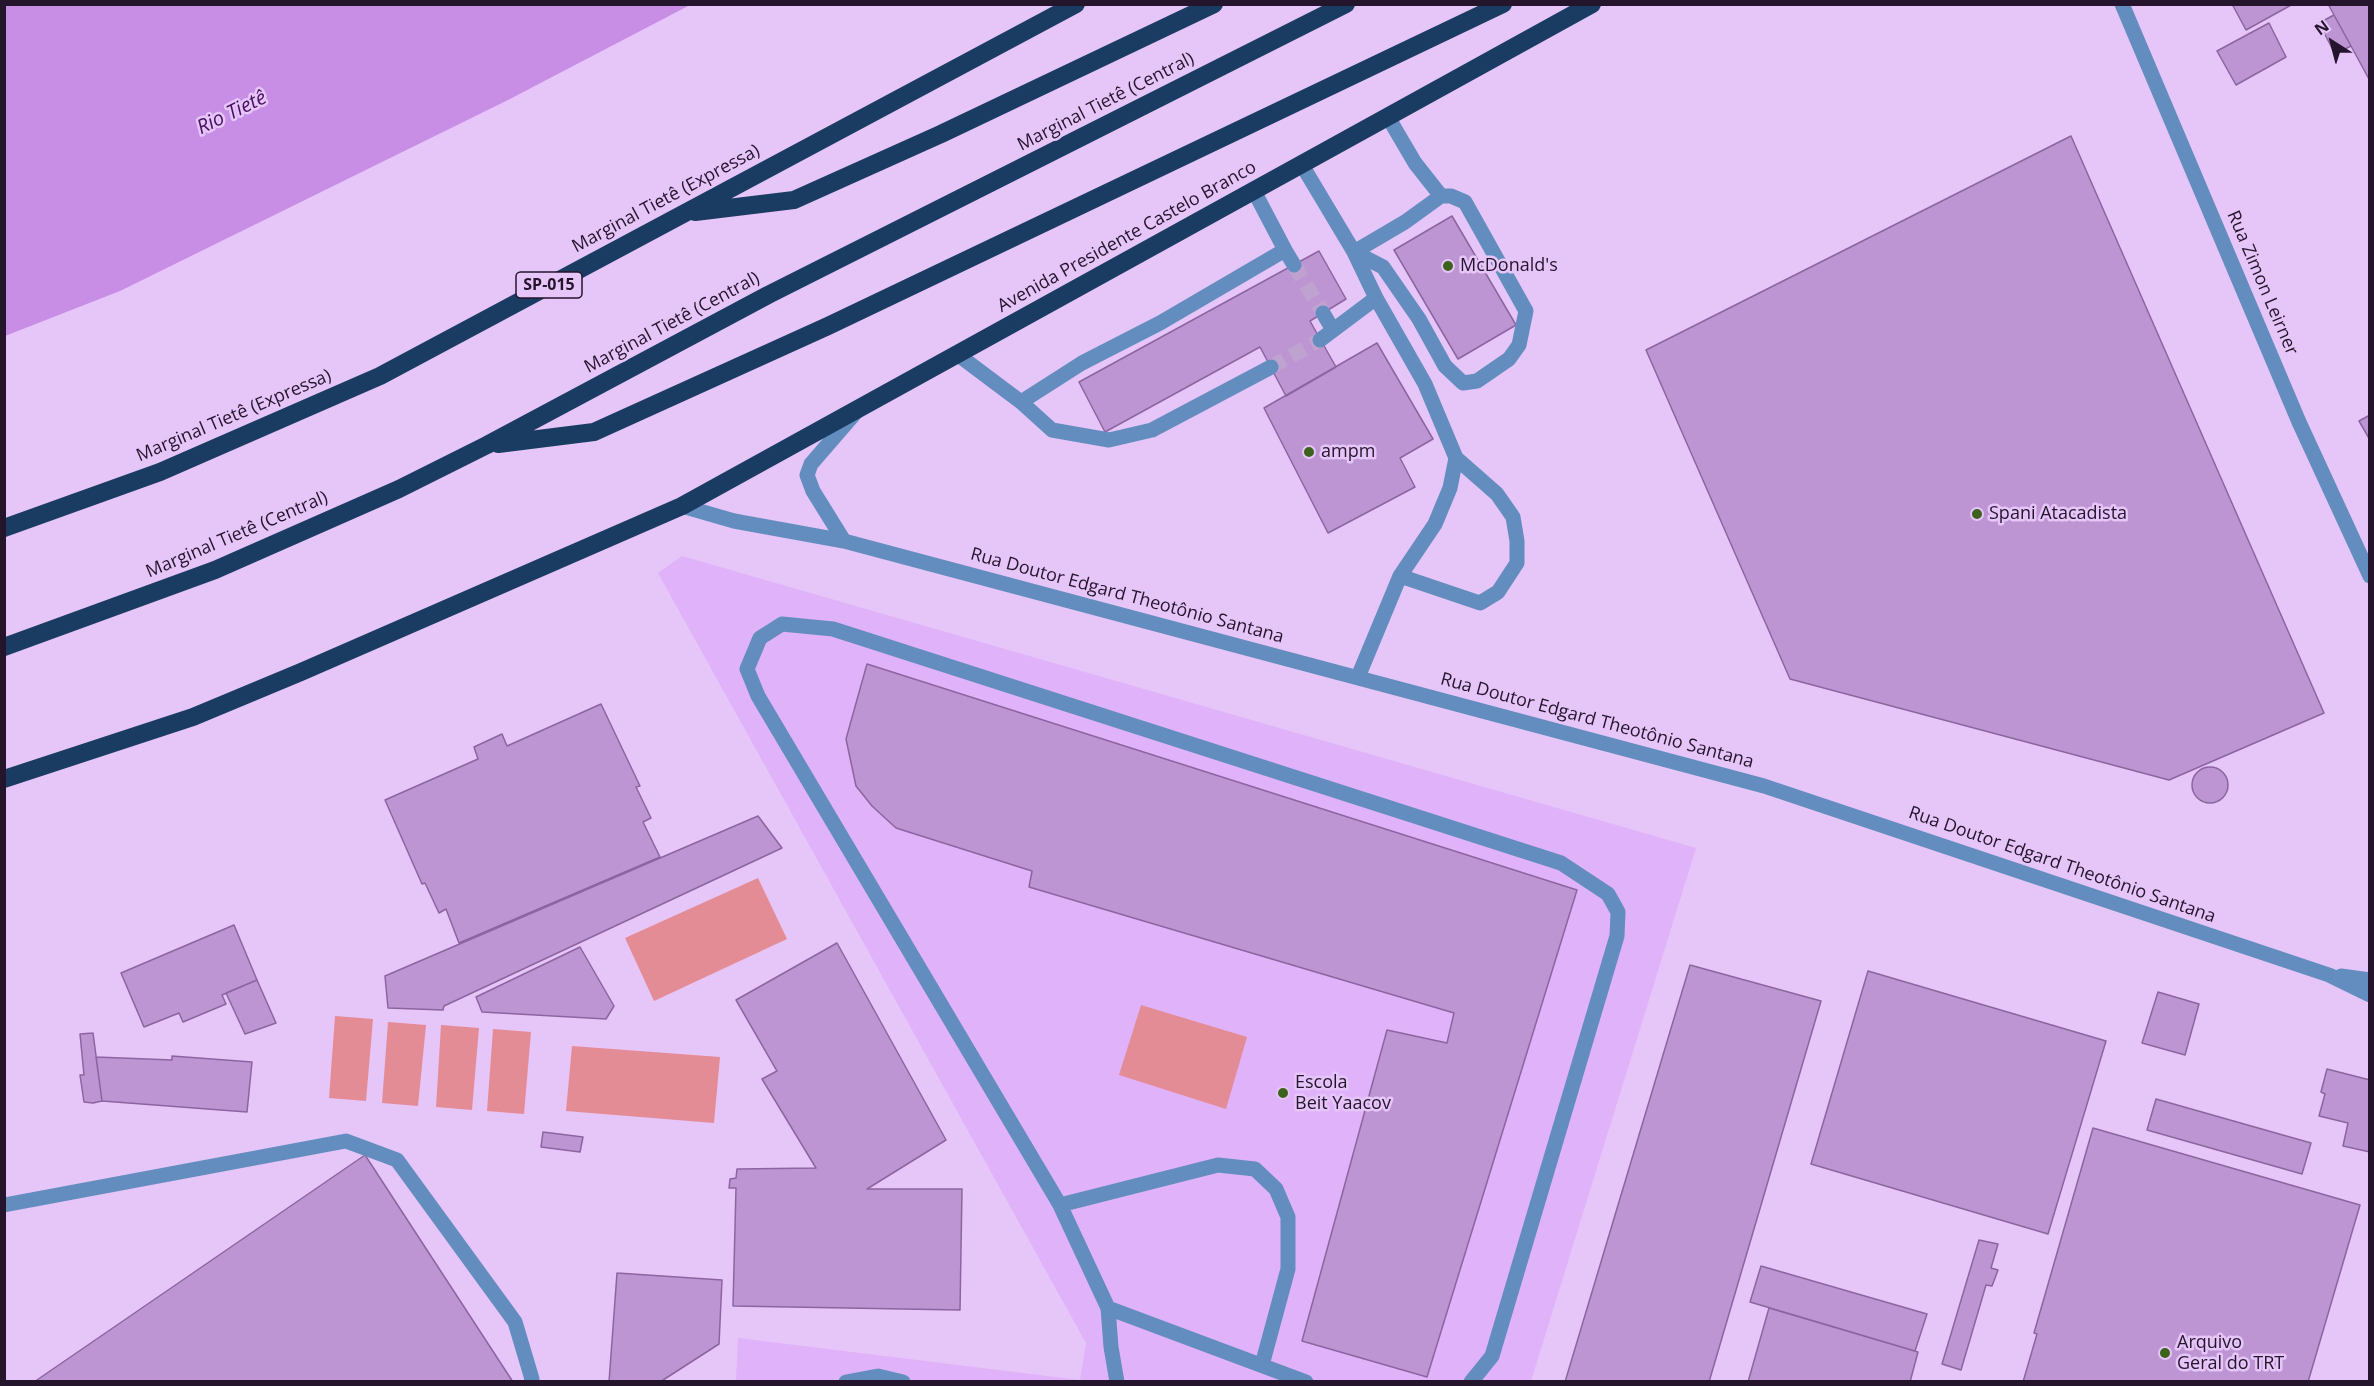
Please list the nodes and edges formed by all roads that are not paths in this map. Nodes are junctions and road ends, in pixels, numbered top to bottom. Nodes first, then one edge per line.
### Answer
1 (1076, 4) edge
2 (1214, 4) edge
3 (1346, 4) edge
4 (1503, 4) edge
5 (1592, 4) edge
6 (2122, 4) edge
7 (1388, 117) junction
8 (1302, 165) junction
9 (1254, 191) junction
10 (1442, 196) junction
11 (684, 213) junction
12 (1285, 250) junction
13 (1354, 252) junction
14 (1294, 265) tunnel mouth
15 (1376, 298) junction
16 (1323, 313) tunnel mouth
17 (1333, 330) junction
18 (1320, 340) tunnel mouth
19 (957, 354) junction
20 (1271, 367) tunnel mouth
21 (1022, 402) junction
22 (860, 408) junction
23 (487, 445) junction
24 (1456, 458) junction
25 (682, 506) junction
26 (4, 528) edge
27 (844, 541) junction
28 (1400, 576) junction
29 (2370, 576) edge
30 (4, 647) edge
31 (1358, 677) junction
32 (4, 779) edge
33 (2329, 975) junction
34 (2370, 980) edge
35 (2370, 995) edge
36 (4, 1204) edge
37 (1060, 1205) junction
38 (1108, 1308) junction
39 (1262, 1365) junction
40 (531, 1382) edge
41 (846, 1382) edge
42 (903, 1382) edge
43 (1117, 1382) edge
44 (1306, 1382) edge
45 (1471, 1382) edge

1 - 11 highway, Marginal Tietê (Expressa) / SP-015
2 - 11 highway
3 - 23 highway, Marginal Tietê (Central)
4 - 23 highway
5 - 7 highway, Avenida Presidente Castelo Branco
6 - 29 street, Rua Zimon Leirner
7 - 8 highway, Avenida Presidente Castelo Branco
7 - 10 street
8 - 9 highway, Avenida Presidente Castelo Branco
8 - 13 street
9 - 12 street
9 - 19 highway, Avenida Presidente Castelo Branco
10 - 13 street
10 - 13 street
11 - 26 highway, Marginal Tietê (Expressa) / SP-015
12 - 14 street
12 - 21 street
13 - 15 street
15 - 17 street
15 - 24 street
16 - 17 street
17 - 18 street
19 - 21 street
19 - 22 highway, Avenida Presidente Castelo Branco
20 - 21 street
22 - 25 highway, Avenida Presidente Castelo Branco
22 - 27 street
23 - 30 highway, Marginal Tietê (Central)
24 - 28 street
24 - 28 street
25 - 27 street, Rua Doutor Edgard Theotônio Santana
25 - 32 highway, Avenida Presidente Castelo Branco
27 - 31 street, Rua Doutor Edgard Theotônio Santana
28 - 31 street
31 - 33 street, Rua Doutor Edgard Theotônio Santana
33 - 34 street, Rua Doutor Edgard Theotônio Santana
33 - 35 street, Rua Doutor Edgard Theotônio Santana
36 - 40 street
37 - 38 street
37 - 39 street
37 - 45 street
38 - 39 street
38 - 43 street
39 - 44 street
41 - 42 street

